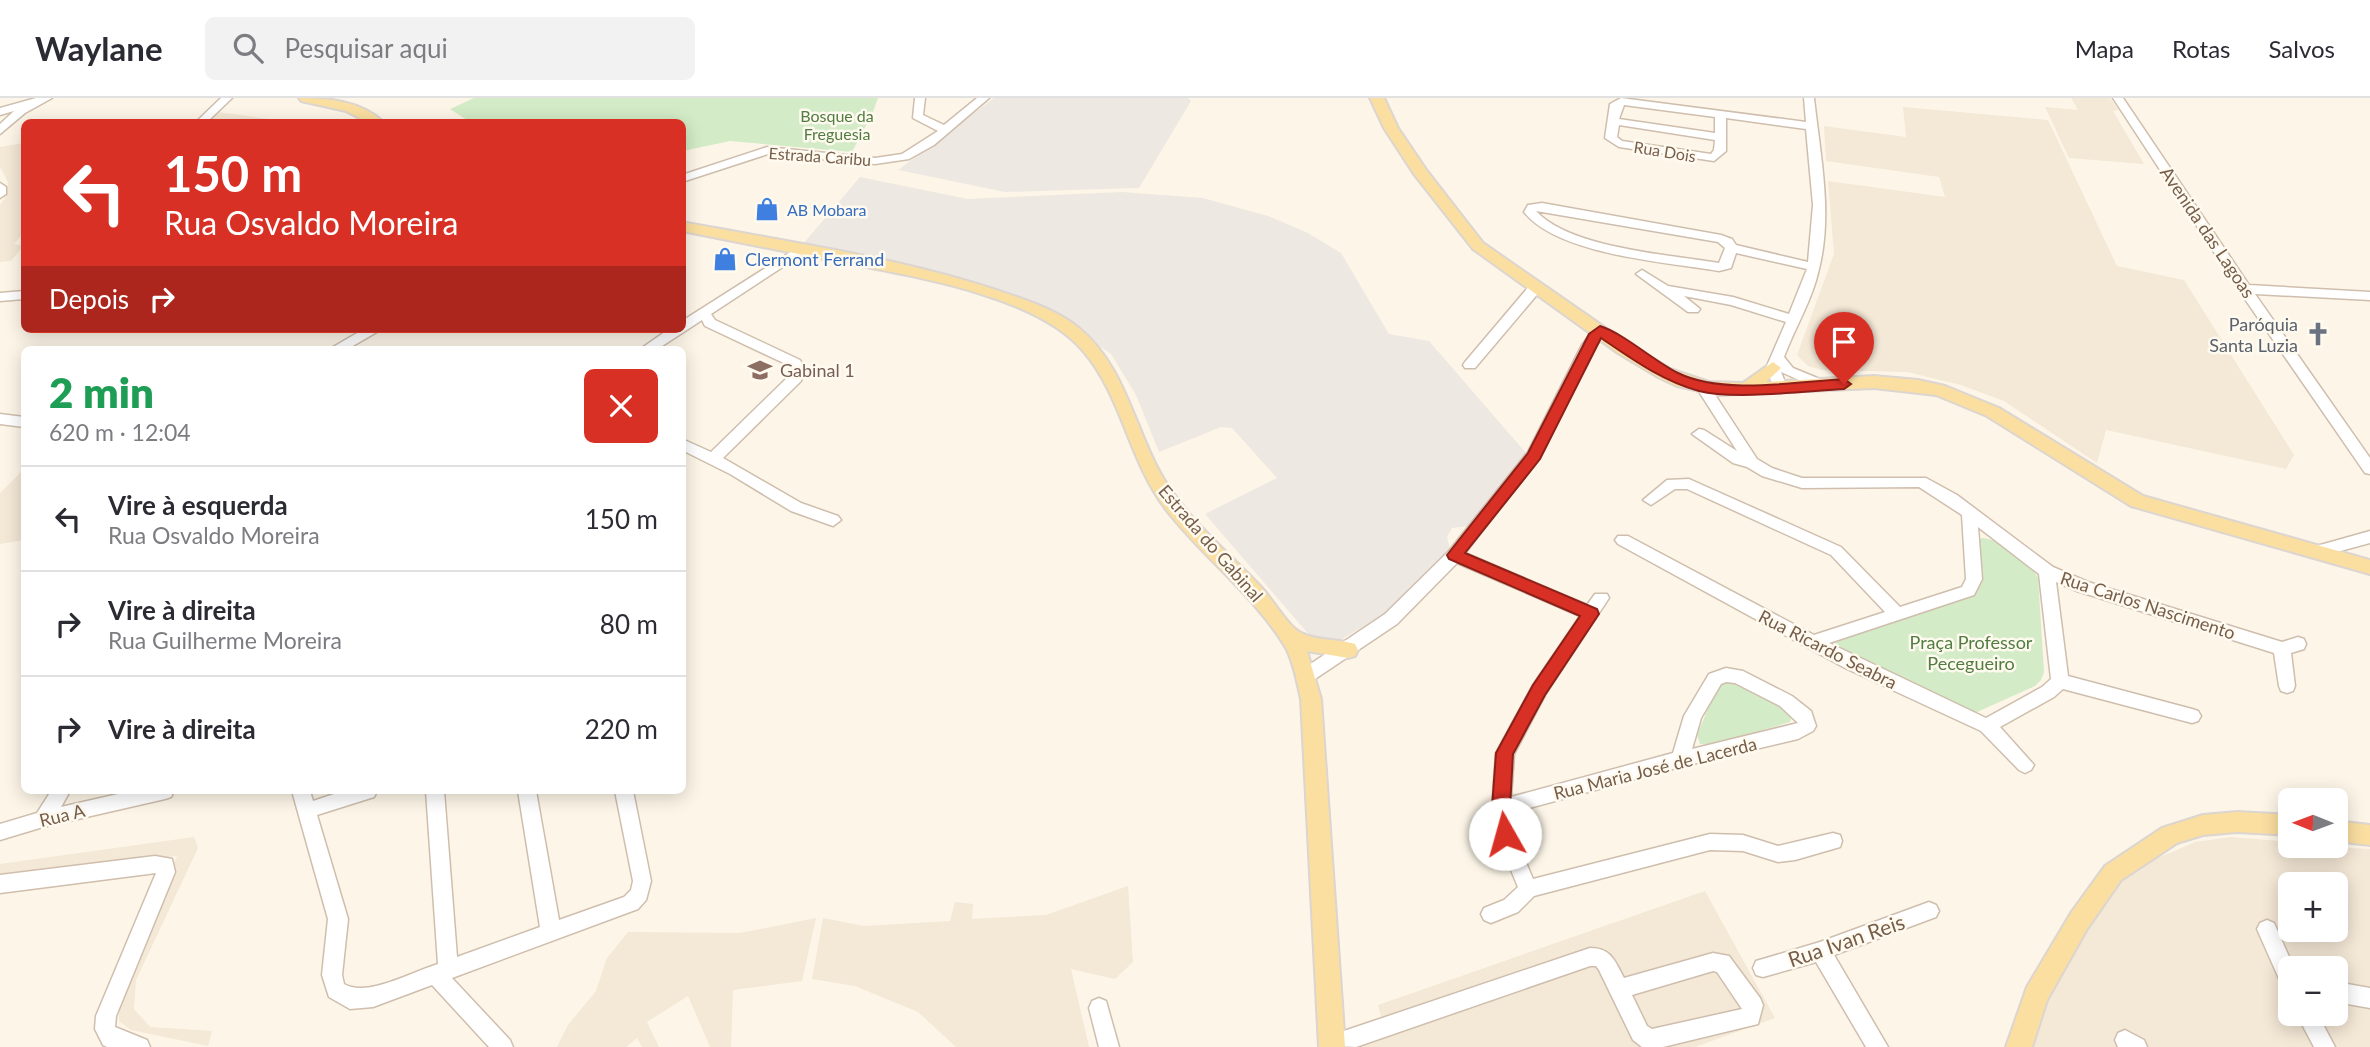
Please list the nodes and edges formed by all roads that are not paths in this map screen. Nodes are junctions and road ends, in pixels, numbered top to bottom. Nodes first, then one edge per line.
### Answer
1 (227, 98) edge
2 (306, 98) edge
3 (920, 98) edge
4 (984, 98) edge
5 (1377, 98) edge
6 (1809, 98) edge
7 (2118, 98) edge
8 (42, 99) edge
9 (0, 112) edge
10 (1721, 114) junction
11 (202, 119) edge
12 (370, 119) edge
13 (1613, 121) junction
14 (1811, 126) junction
15 (945, 130) junction
16 (0, 131) edge
17 (1720, 137) junction
18 (686, 178) edge
19 (0, 187) edge
20 (0, 194) edge
21 (686, 227) edge
22 (1731, 248) junction
23 (800, 250) junction
24 (1814, 267) junction
25 (1642, 274) dead end
26 (1536, 287) junction
27 (1664, 289) junction
28 (2245, 289) junction
29 (21, 295) edge
30 (0, 296) edge
31 (2369, 297) edge
32 (1693, 309) dead end
33 (707, 318) junction
34 (1795, 320) junction
35 (686, 326) edge
36 (1600, 331) junction
37 (367, 333) edge
38 (673, 333) edge
39 (342, 346) edge
40 (652, 346) edge
41 (1775, 364) junction
42 (1470, 365) dead end
43 (1822, 385) junction
44 (1703, 387) junction
45 (1780, 387) junction
46 (1748, 388) junction
47 (0, 419) edge
48 (21, 422) edge
49 (1699, 434) dead end
50 (686, 447) edge
51 (712, 460) junction
52 (1752, 463) junction
53 (2370, 469) edge
54 (1651, 500) dead end
55 (1970, 514) junction
56 (832, 520) dead end
57 (2363, 539) edge
58 (1623, 540) dead end
59 (2318, 551) junction
60 (1455, 555) junction
61 (2369, 567) edge
62 (2047, 572) junction
63 (1601, 597) dead end
64 (1591, 614) junction
65 (1897, 614) junction
66 (1288, 635) junction
67 (1814, 642) junction
68 (1348, 650) junction
69 (1306, 676) junction
70 (2060, 681) junction
71 (2287, 686) dead end
72 (2192, 716) dead end
73 (1987, 726) junction
74 (1680, 759) junction
75 (2025, 765) dead end
76 (59, 794) edge
77 (152, 794) edge
78 (302, 794) edge
79 (359, 794) edge
80 (435, 794) edge
81 (528, 794) edge
82 (625, 794) edge
83 (1501, 808) junction
84 (308, 810) junction
85 (43, 819) junction
86 (2278, 824) edge
87 (0, 832) edge
88 (2348, 832) edge
89 (2370, 835) edge
90 (1833, 841) dead end
91 (0, 884) edge
92 (1528, 889) junction
93 (1929, 911) dead end
94 (1491, 914) dead end
95 (2267, 929) dead end
96 (551, 932) junction
97 (1820, 951) junction
98 (2279, 956) edge
99 (1763, 968) dead end
100 (442, 972) junction
101 (1620, 989) junction
102 (2348, 994) edge
103 (2370, 998) edge
104 (1099, 1008) dead end
105 (2313, 1026) edge
106 (1332, 1046) edge
107 (140, 1047) edge
108 (503, 1047) edge
109 (1109, 1047) edge
110 (1878, 1047) edge
111 (2019, 1047) edge
112 (2325, 1047) edge

1 - 11 street
2 - 12 main road
3 - 15 street
4 - 15 street, Estrada Caribu
5 - 26 main road
6 - 14 street
7 - 28 street, Avenida das Lagoas
8 - 9 street
8 - 16 street
10 - 13 street
10 - 14 street
10 - 17 street, Rua Dois
13 - 17 street, Rua Dois
13 - 17 street, Rua Dois
14 - 24 street
15 - 18 street, Estrada Caribu
19 - 20 street
21 - 23 main road, Estrada do Gabinal
22 - 22 street
22 - 24 street
23 - 33 street
23 - 66 main road, Estrada do Gabinal
24 - 34 street
25 - 27 street
26 - 36 main road
26 - 42 street
27 - 32 street
27 - 34 street
28 - 31 street
28 - 53 street, Avenida das Lagoas
29 - 30 street
33 - 35 street
33 - 51 street
34 - 41 street
36 - 44 main road
36 - 60 street
37 - 39 street
38 - 40 street
41 - 43 street
41 - 45 street
41 - 46 main road
43 - 45 main road
43 - 59 main road
44 - 46 main road
44 - 52 street
45 - 46 main road
47 - 48 street
49 - 52 street, Rua Carlos Nascimento
50 - 51 street
51 - 56 street
52 - 55 street, Rua Carlos Nascimento
54 - 65 street
55 - 62 street, Rua Carlos Nascimento
55 - 65 street
57 - 59 street
57 - 61 street
58 - 67 street, Rua Ricardo Seabra
59 - 61 main road
60 - 64 street
60 - 68 street
62 - 70 street
62 - 71 street, Rua Carlos Nascimento
63 - 64 street
64 - 83 street
65 - 67 street
66 - 68 main road
66 - 69 main road, Estrada do Gabinal
67 - 73 street, Rua Ricardo Seabra
68 - 69 street
69 - 106 main road, Estrada do Gabinal
70 - 72 street
70 - 73 street
73 - 75 street, Rua Ricardo Seabra
74 - 74 street, Rua Maria José de Lacerda
74 - 83 street, Rua Maria José de Lacerda
76 - 85 street
77 - 85 street, Rua A
78 - 84 street
79 - 84 street
80 - 100 street
81 - 96 street
82 - 96 street
83 - 92 street
84 - 100 street
85 - 87 street, Rua A
86 - 111 main road
88 - 89 main road
90 - 92 street
91 - 107 street
92 - 94 street
93 - 97 street, Rua Ivan Reis
95 - 98 street
96 - 100 street
97 - 99 street, Rua Ivan Reis
97 - 110 street
100 - 108 street
101 - 101 street
101 - 106 street
102 - 103 street
104 - 109 street
105 - 112 street

